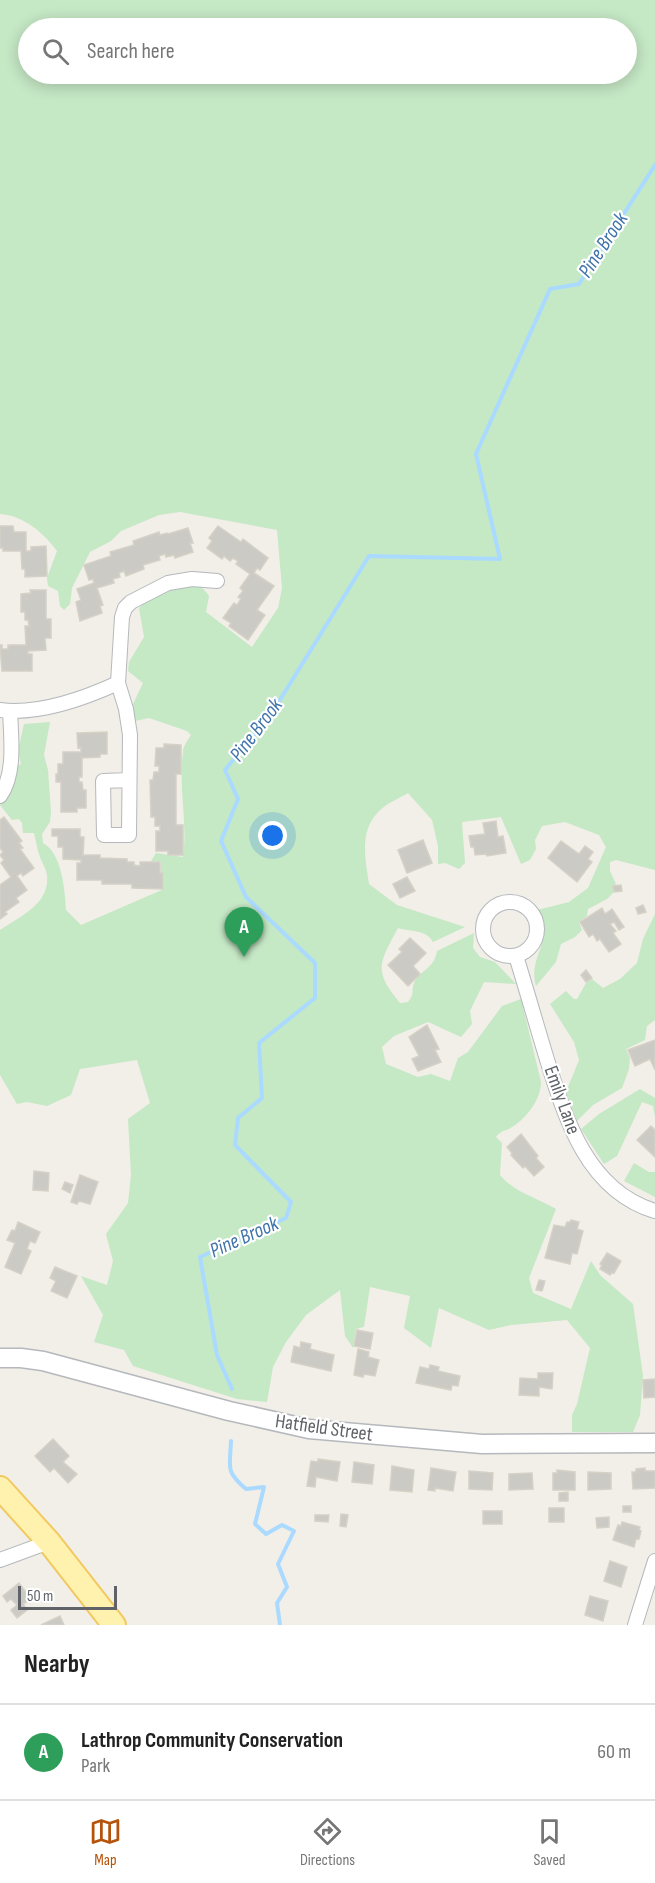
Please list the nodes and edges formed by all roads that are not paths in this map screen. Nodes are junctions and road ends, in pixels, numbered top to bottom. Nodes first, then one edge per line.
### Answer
1 (217, 581) dead end
2 (118, 683) junction
3 (5, 711) edge
4 (129, 780) dead end
5 (0, 796) edge
6 (516, 956) junction
7 (655, 1211) edge
8 (0, 1358) edge
9 (655, 1443) edge
10 (0, 1488) edge
11 (49, 1542) junction
12 (0, 1560) edge
13 (655, 1561) edge
14 (114, 1625) edge
15 (635, 1625) edge

1 - 2 street
2 - 3 street
2 - 4 street
3 - 5 street
6 - 6 street
6 - 7 street, Emily Lane
8 - 9 street, Hatfield Street
10 - 11 main road
11 - 12 street
11 - 14 main road
13 - 15 street

